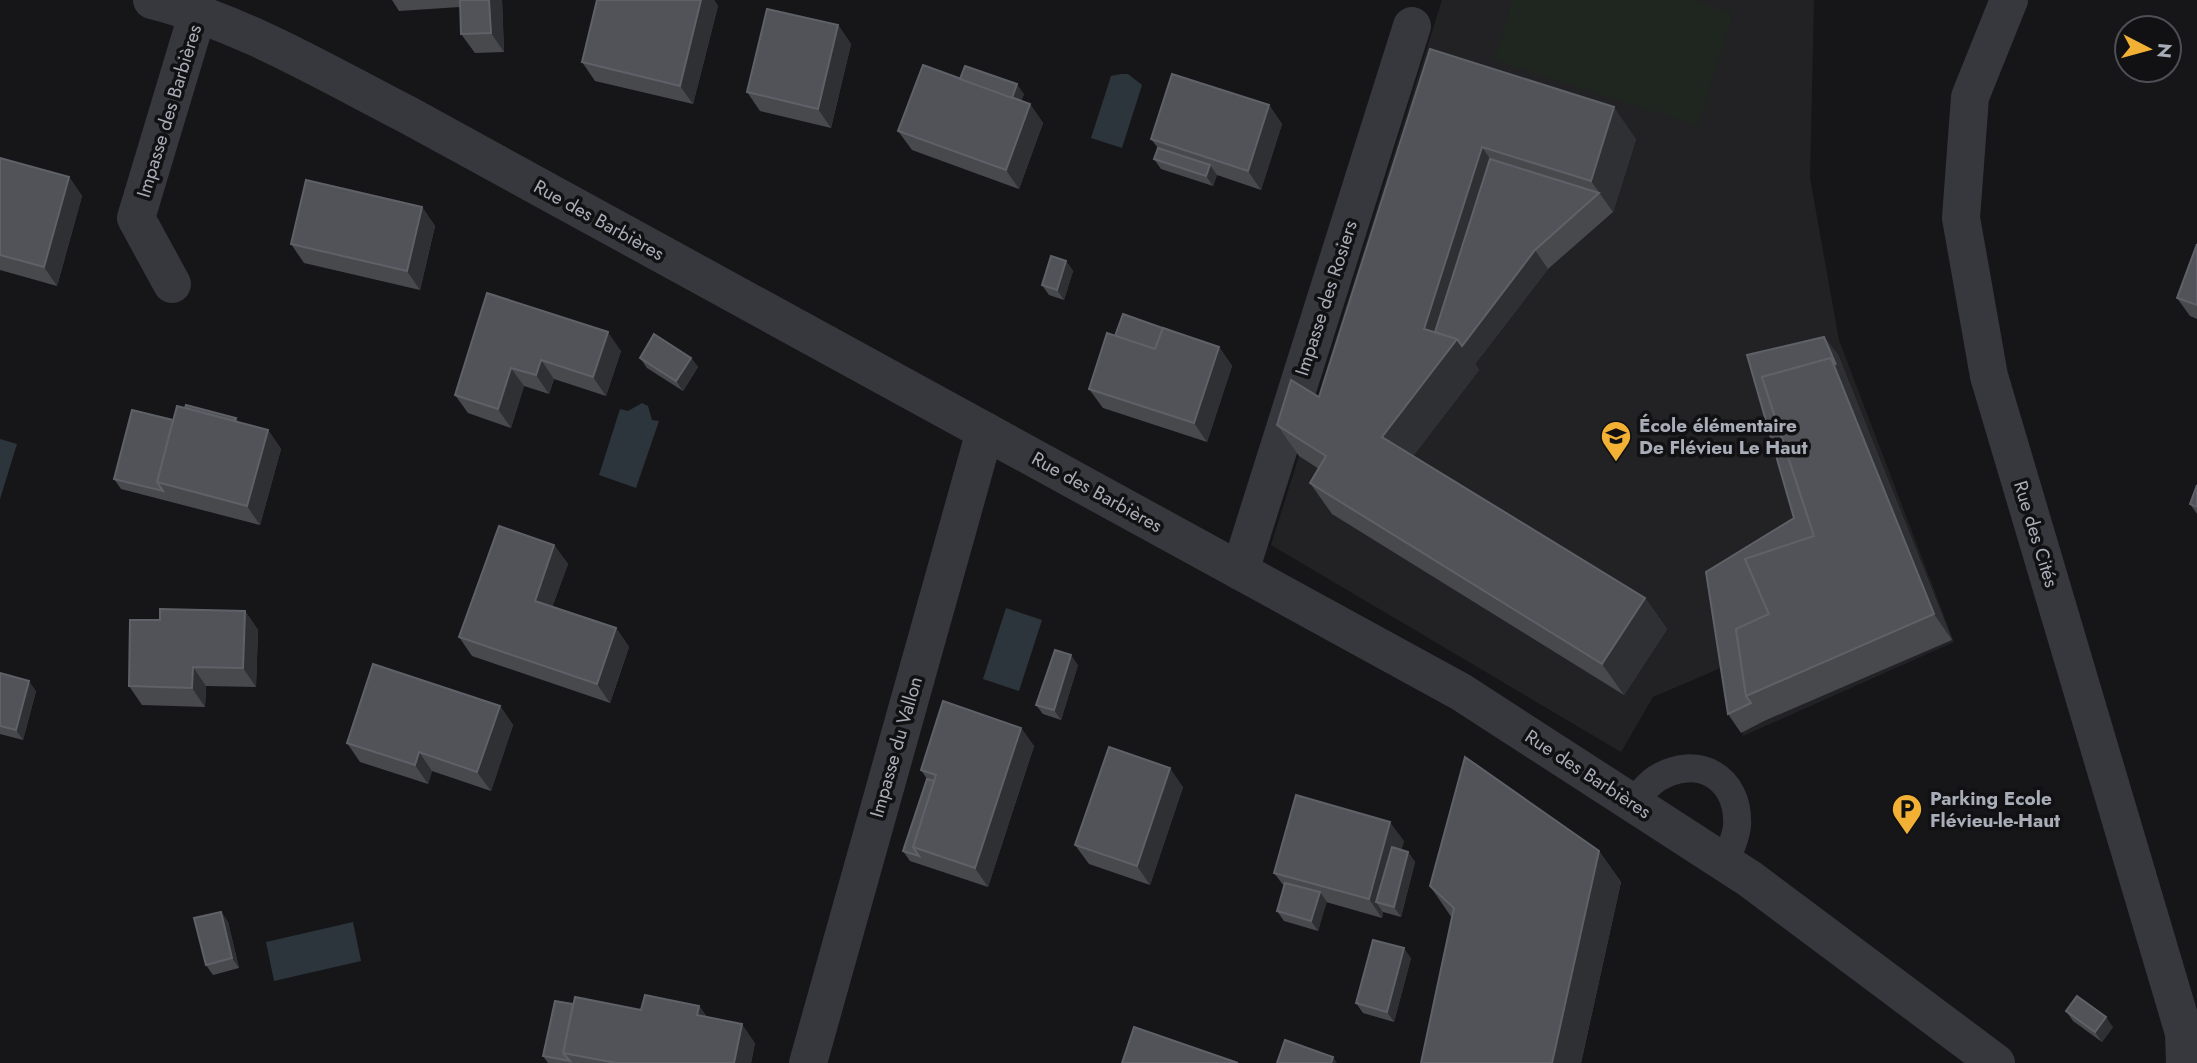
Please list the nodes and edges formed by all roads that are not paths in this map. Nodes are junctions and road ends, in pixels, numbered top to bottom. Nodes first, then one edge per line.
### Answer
1 (152, 0) edge
2 (2009, 0) edge
3 (198, 12) junction
4 (1412, 26) dead end
5 (172, 285) dead end
6 (985, 431) junction
7 (1240, 570) junction
8 (1633, 803) junction
9 (1725, 863) junction
10 (808, 1063) edge
11 (1996, 1063) edge
12 (2185, 1063) edge

1 - 3 street, Rue des Barbières
2 - 12 street, Rue des Cités
3 - 5 street, Impasse des Barbières
3 - 6 street, Rue des Barbières
4 - 7 street, Impasse des Rosiers
6 - 7 street, Rue des Barbières
6 - 10 street, Impasse du Vallon
7 - 8 street, Rue des Barbières
8 - 9 street, Rue des Barbières
8 - 9 lane
9 - 11 street, Rue des Barbières

